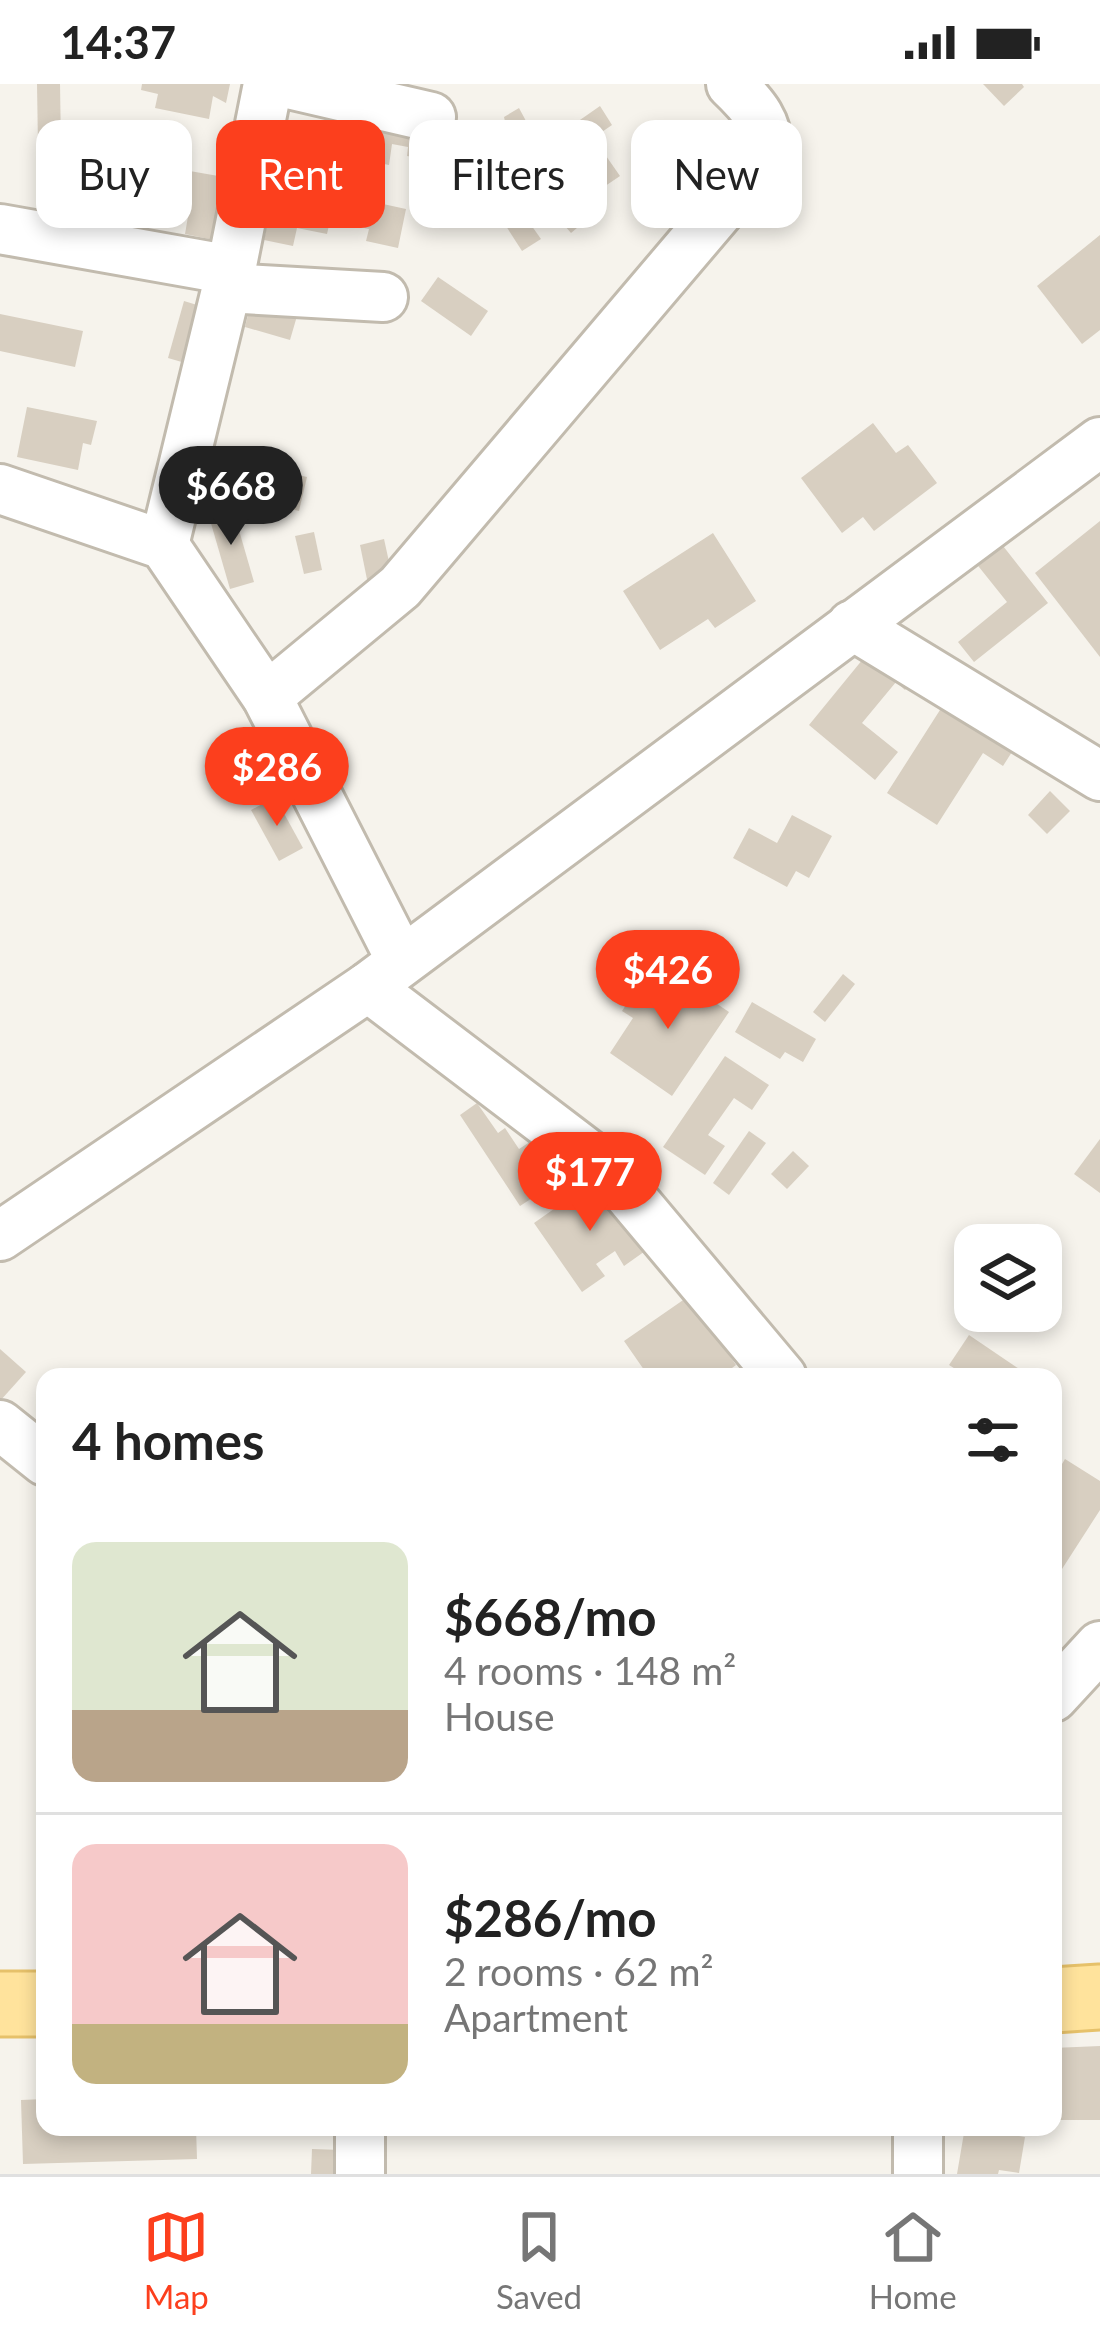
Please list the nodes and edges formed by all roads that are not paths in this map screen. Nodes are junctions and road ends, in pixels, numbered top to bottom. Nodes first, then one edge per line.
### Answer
1 (268, 84) edge
2 (289, 84) edge
3 (731, 84) edge
4 (431, 117) dead end
5 (0, 229) edge
6 (228, 279) junction
7 (383, 297) dead end
8 (1100, 442) edge
9 (0, 488) edge
10 (164, 544) junction
11 (852, 625) junction
12 (267, 697) junction
13 (1100, 776) edge
14 (384, 974) junction
15 (0, 1236) edge
16 (774, 1368) edge
17 (0, 1425) edge
18 (36, 1454) edge
19 (1100, 1646) edge
20 (1062, 1687) edge
21 (1100, 1997) edge
22 (1062, 1999) edge
23 (0, 2004) edge
24 (36, 2004) edge
25 (360, 2136) edge
26 (918, 2136) edge
27 (360, 2174) edge
28 (918, 2174) edge

1 - 6 street
2 - 4 street
3 - 12 street
5 - 6 street
6 - 7 street
6 - 10 street
8 - 11 street
9 - 10 street
10 - 12 street
11 - 13 street
11 - 14 street
12 - 14 street
14 - 15 street
14 - 16 street
17 - 18 street
19 - 20 street
21 - 22 main road
23 - 24 main road
25 - 27 street
26 - 28 street

